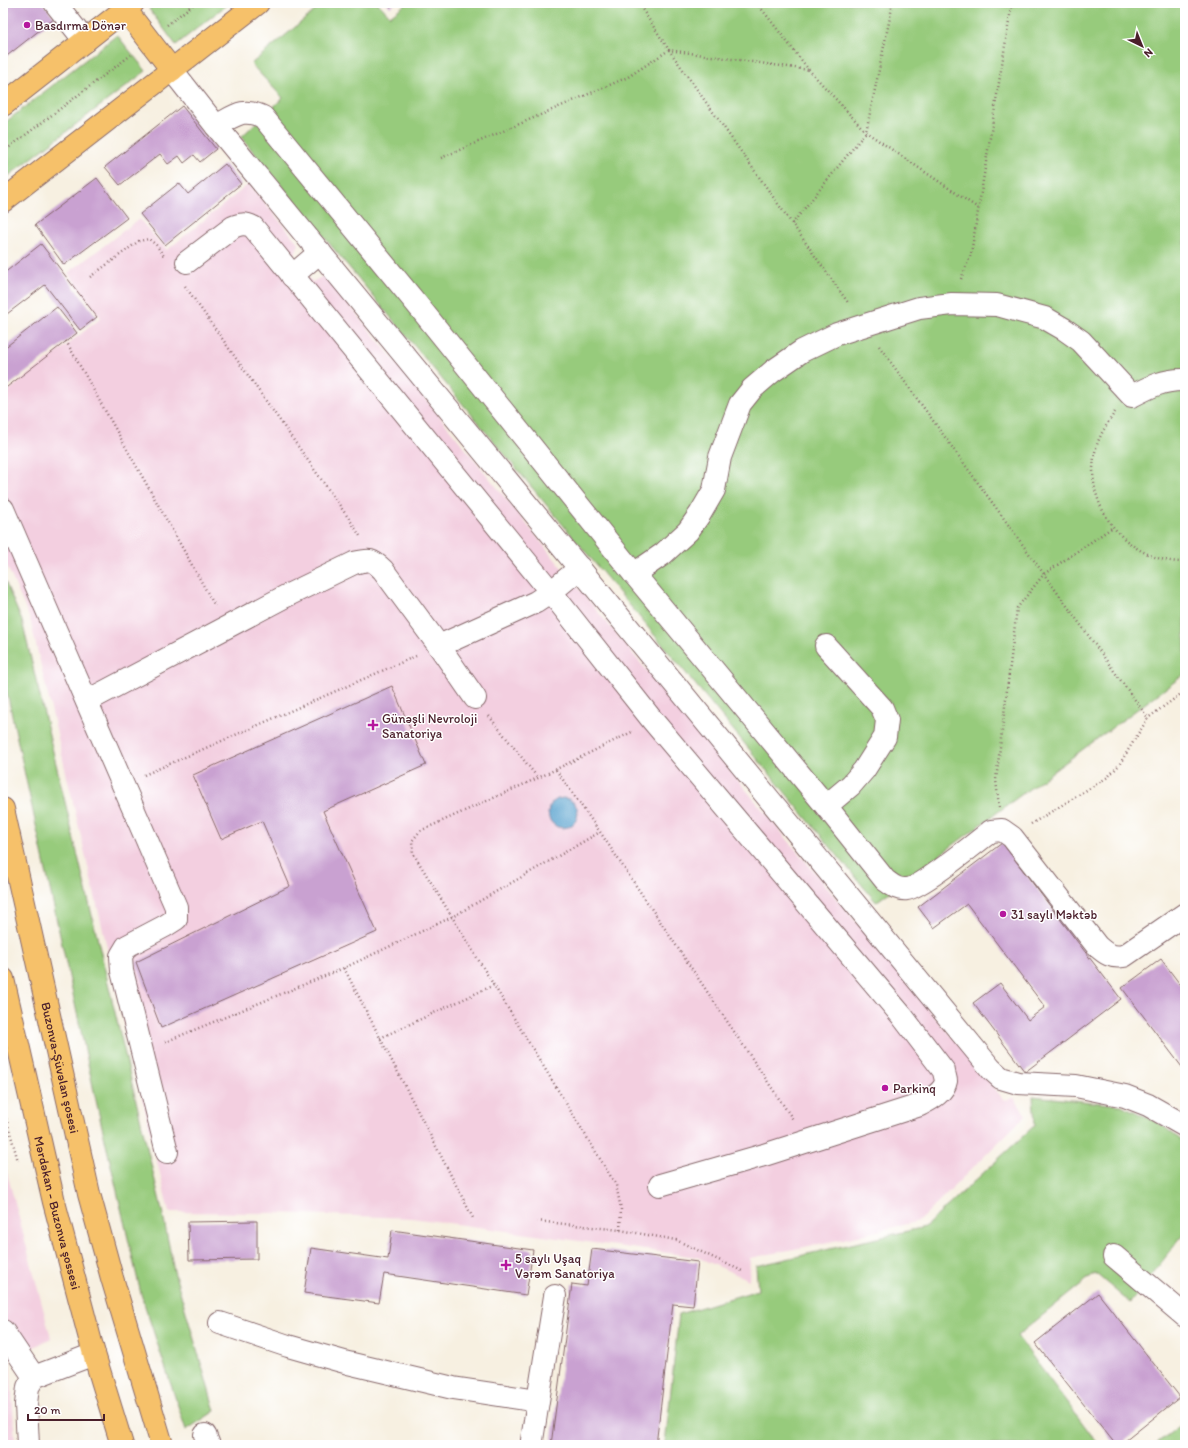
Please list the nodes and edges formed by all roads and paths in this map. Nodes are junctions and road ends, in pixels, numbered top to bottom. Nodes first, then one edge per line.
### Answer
1 (55, 3) edge
2 (195, 3) edge
3 (258, 3) edge
4 (638, 3) edge
5 (757, 3) edge
6 (893, 3) edge
7 (1012, 3) edge
8 (129, 6) edge
9 (148, 40) junction
10 (85, 41) junction
11 (669, 50) junction
12 (172, 70) junction
13 (809, 70) junction
14 (3, 105) edge
15 (216, 126) junction
16 (866, 132) junction
17 (3, 152) edge
18 (441, 158) dead end
19 (3, 201) edge
20 (978, 208) junction
21 (792, 224) junction
22 (320, 252) junction
23 (165, 258) dead end
24 (187, 262) dead end
25 (292, 276) junction
26 (90, 277) dead end
27 (183, 284) dead end
28 (952, 304) junction
29 (864, 325) junction
30 (66, 341) dead end
31 (1185, 380) edge
32 (1132, 396) junction
33 (3, 508) edge
34 (1113, 527) junction
35 (366, 560) junction
36 (1185, 562) edge
37 (580, 568) junction
38 (634, 574) junction
39 (1044, 574) junction
40 (551, 592) junction
41 (227, 627) junction
42 (440, 646) junction
43 (826, 646) dead end
44 (1185, 691) edge
45 (475, 698) joint
46 (87, 701) junction
47 (1148, 718) junction
48 (653, 721) junction
49 (556, 770) junction
50 (538, 778) junction
51 (123, 784) junction
52 (826, 806) junction
53 (3, 810) edge
54 (600, 832) junction
55 (1007, 834) junction
56 (1185, 914) edge
57 (452, 917) junction
58 (344, 968) junction
59 (3, 978) edge
60 (494, 984) junction
61 (380, 1038) junction
62 (142, 1051) junction
63 (1185, 1126) edge
64 (808, 1141) junction
65 (168, 1152) dead end
66 (660, 1186) dead end
67 (474, 1220) dead end
68 (537, 1221) dead end
69 (620, 1230) junction
70 (1114, 1256) dead end
71 (742, 1271) dead end
72 (555, 1296) dead end
73 (1185, 1316) edge
74 (220, 1323) dead end
75 (3, 1331) edge
76 (94, 1354) junction
77 (34, 1377) junction
78 (538, 1401) junction
79 (28, 1445) edge
80 (122, 1445) edge
81 (162, 1445) edge
82 (533, 1445) edge

1 - 10 street
2 - 9 path
3 - 12 main road
4 - 11 path
5 - 13 path
6 - 16 path
7 - 20 path
8 - 9 main road
8 - 10 main road
9 - 12 main road
9 - 17 path
10 - 14 main road
11 - 13 path
11 - 18 path
11 - 21 path
12 - 15 street
12 - 19 main road
13 - 16 path
15 - 22 street
15 - 38 street
16 - 20 path
16 - 21 path
20 - 28 path
21 - 29 path
22 - 25 street
22 - 37 street
23 - 26 path
24 - 25 street
25 - 40 street
27 - 35 path
28 - 29 street
28 - 32 street
29 - 38 street
29 - 39 path
30 - 41 path
31 - 32 street
32 - 34 path
33 - 46 street
34 - 36 path
34 - 39 path
35 - 41 street
35 - 42 street
37 - 40 street
37 - 63 street
38 - 52 street
39 - 47 path
39 - 55 path
40 - 42 street
40 - 48 street
41 - 46 street
42 - 45 street
42 - 51 path
43 - 52 street
44 - 47 path
45 - 50 path
46 - 51 street
47 - 55 path
48 - 49 path
48 - 64 street
49 - 50 path
49 - 54 path
50 - 57 path
51 - 62 street
52 - 55 street
53 - 81 main road, Buzonva-Şüvəlan şosesi
54 - 57 path
54 - 64 path
55 - 56 street
57 - 58 path
57 - 60 path
58 - 61 path
58 - 62 path
59 - 76 main road, Mərdəkan - Buzonva şossesi
60 - 61 path
60 - 69 path
61 - 67 path
62 - 65 street
64 - 66 street
68 - 69 path
69 - 71 path
70 - 73 street
72 - 78 street
74 - 78 street
75 - 77 street
76 - 77 street
76 - 80 main road, Mərdəkan - Buzonva şossesi
77 - 79 street
78 - 82 street

